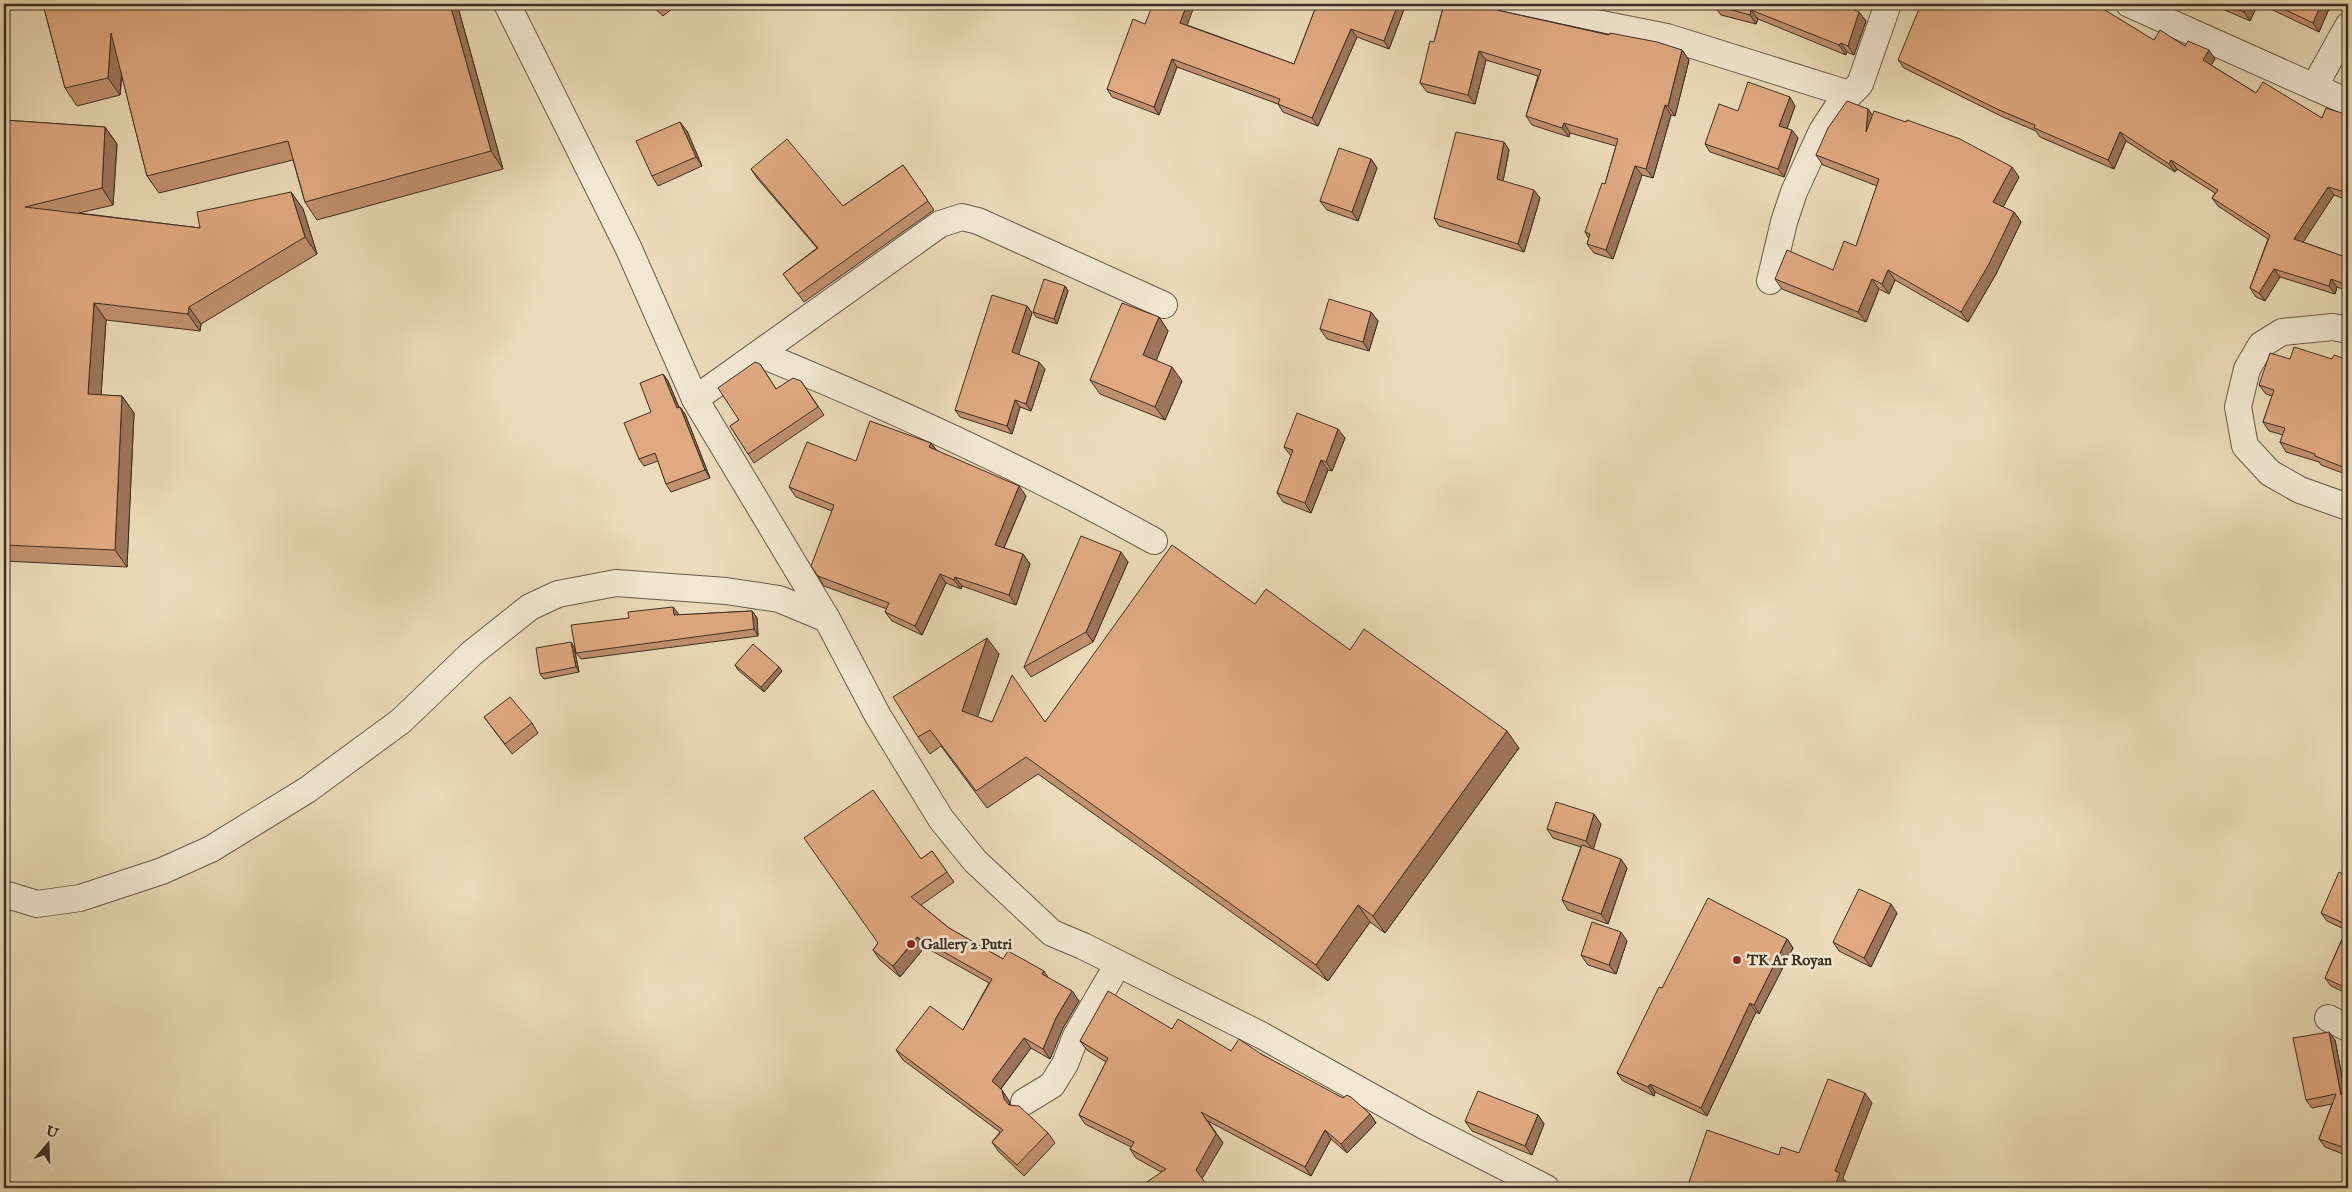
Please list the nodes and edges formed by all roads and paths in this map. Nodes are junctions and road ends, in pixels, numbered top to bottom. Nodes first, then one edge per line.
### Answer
1 (506, 4) edge
2 (1501, 4) edge
3 (1888, 4) edge
4 (2144, 6) edge
5 (2348, 26) edge
6 (2314, 87) junction
7 (1849, 94) junction
8 (2348, 102) edge
9 (1770, 281) dead end
10 (1164, 305) dead end
11 (2348, 330) edge
12 (760, 354) junction
13 (695, 399) junction
14 (2348, 507) edge
15 (1154, 541) dead end
16 (827, 619) junction
17 (4, 894) edge
18 (1118, 964) junction
19 (1024, 1102) dead end
20 (1546, 1188) edge

1 - 13 street
2 - 7 street
3 - 7 street
4 - 6 street
5 - 6 street
6 - 8 street
7 - 9 street
10 - 12 street
11 - 14 street
12 - 13 street
12 - 15 street
13 - 16 street
16 - 17 street
16 - 18 street
18 - 19 street
18 - 20 street

